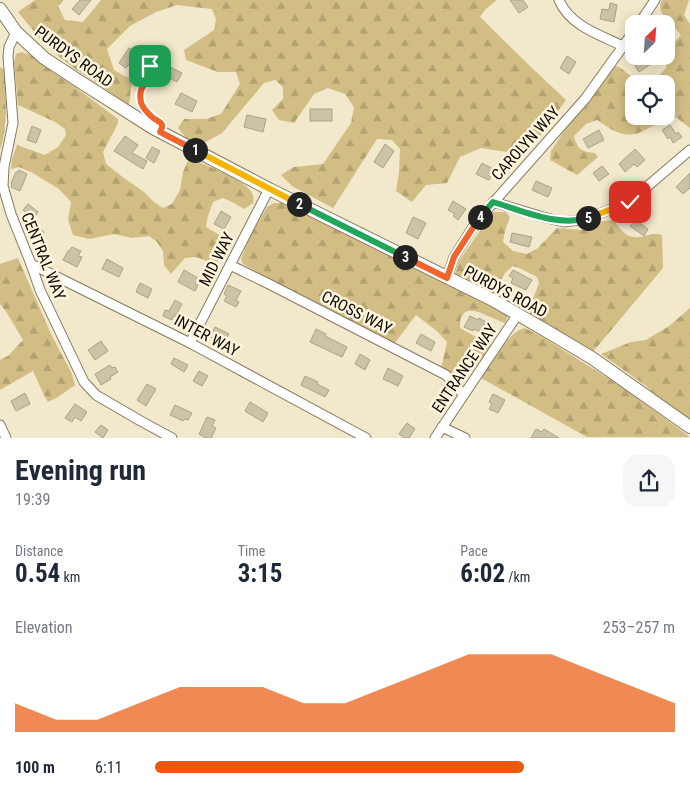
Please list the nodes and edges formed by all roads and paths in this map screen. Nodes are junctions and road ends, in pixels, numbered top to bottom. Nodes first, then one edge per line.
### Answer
1 (559, 0) edge
2 (655, 0) edge
3 (0, 9) edge
4 (645, 15) edge
5 (16, 32) junction
6 (625, 43) edge
7 (623, 46) junction
8 (144, 49) dead end
9 (160, 132) junction
10 (690, 150) edge
11 (269, 189) junction
12 (493, 202) junction
13 (31, 264) junction
14 (230, 265) junction
15 (447, 278) junction
16 (518, 314) junction
17 (190, 343) junction
18 (464, 394) junction
19 (0, 425) edge
20 (442, 427) junction
21 (690, 427) edge
22 (6, 438) edge
23 (172, 438) edge
24 (366, 438) edge
25 (435, 438) edge
26 (465, 438) edge

1 - 7 street
2 - 4 street
3 - 5 main road, PURDYS ROAD
5 - 9 main road, PURDYS ROAD
5 - 13 street, CENTRAL WAY
6 - 7 street, CAROLYN WAY
7 - 12 street, CAROLYN WAY
8 - 9 lane
9 - 11 main road, PURDYS ROAD
10 - 12 street
11 - 14 street, MID WAY
11 - 15 main road, PURDYS ROAD
12 - 15 street, CAROLYN WAY
13 - 17 street, INTER WAY
13 - 23 street, CENTRAL WAY
14 - 17 street, MID WAY
14 - 18 street, CROSS WAY
15 - 16 main road, PURDYS ROAD
16 - 18 street, ENTRANCE WAY
16 - 21 main road, PURDYS ROAD
17 - 24 street, INTER WAY
18 - 20 street, ENTRANCE WAY
19 - 22 street
20 - 25 street, ENTRANCE WAY
20 - 26 street

